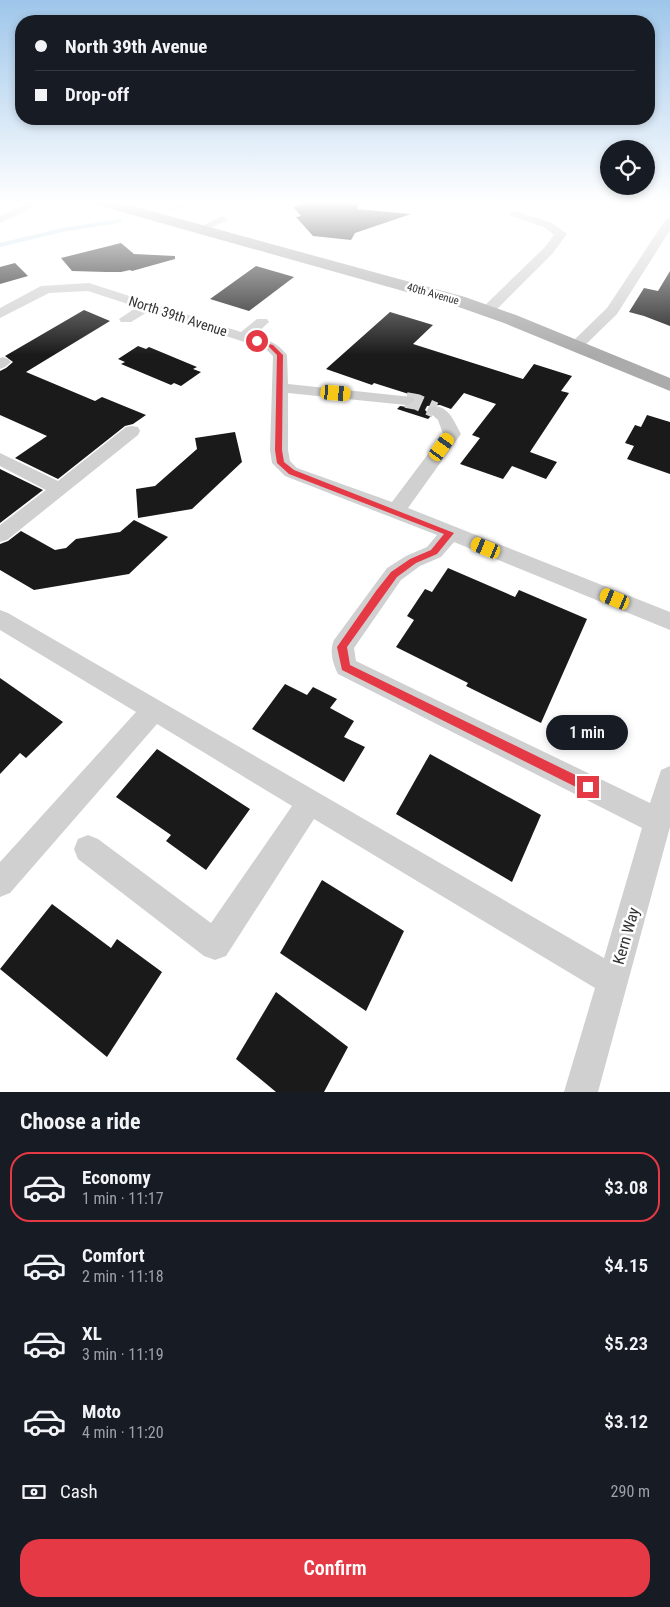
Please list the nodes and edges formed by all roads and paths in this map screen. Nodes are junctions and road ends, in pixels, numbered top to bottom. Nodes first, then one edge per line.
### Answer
1 (288, 253) edge
2 (546, 253) edge
3 (649, 253) edge
4 (148, 306) junction
5 (487, 311) junction
6 (0, 314) edge
7 (126, 319) dead end
8 (262, 322) dead end
9 (243, 337) junction
10 (576, 346) junction
11 (670, 385) edge
12 (281, 388) junction
13 (406, 400) tunnel mouth
14 (435, 410) tunnel mouth
15 (132, 431) dead end
16 (0, 459) edge
17 (59, 489) junction
18 (396, 511) junction
19 (450, 533) junction
20 (0, 535) edge
21 (0, 619) edge
22 (670, 621) edge
23 (154, 710) junction
24 (670, 779) edge
25 (310, 802) junction
26 (658, 822) junction
27 (88, 849) dead end
28 (0, 883) edge
29 (613, 981) junction
30 (581, 1092) edge

1 - 5 main road, 40th Avenue
2 - 5 street
3 - 10 street
4 - 6 street, North 39th Avenue
4 - 7 street
4 - 9 street, North 39th Avenue
5 - 10 main road, 40th Avenue
8 - 9 street
9 - 12 street, North 39th Avenue
10 - 11 main road, 40th Avenue
12 - 13 street
12 - 18 street, North 39th Avenue
14 - 18 street
15 - 17 street
16 - 17 street
17 - 20 street
18 - 19 street, North 39th Avenue
19 - 22 street, North 39th Avenue
19 - 26 street
21 - 23 street
23 - 25 street
23 - 28 street
24 - 26 street, Kern Way
25 - 27 street
25 - 29 street
26 - 29 street, Kern Way
29 - 30 street, Kern Way

